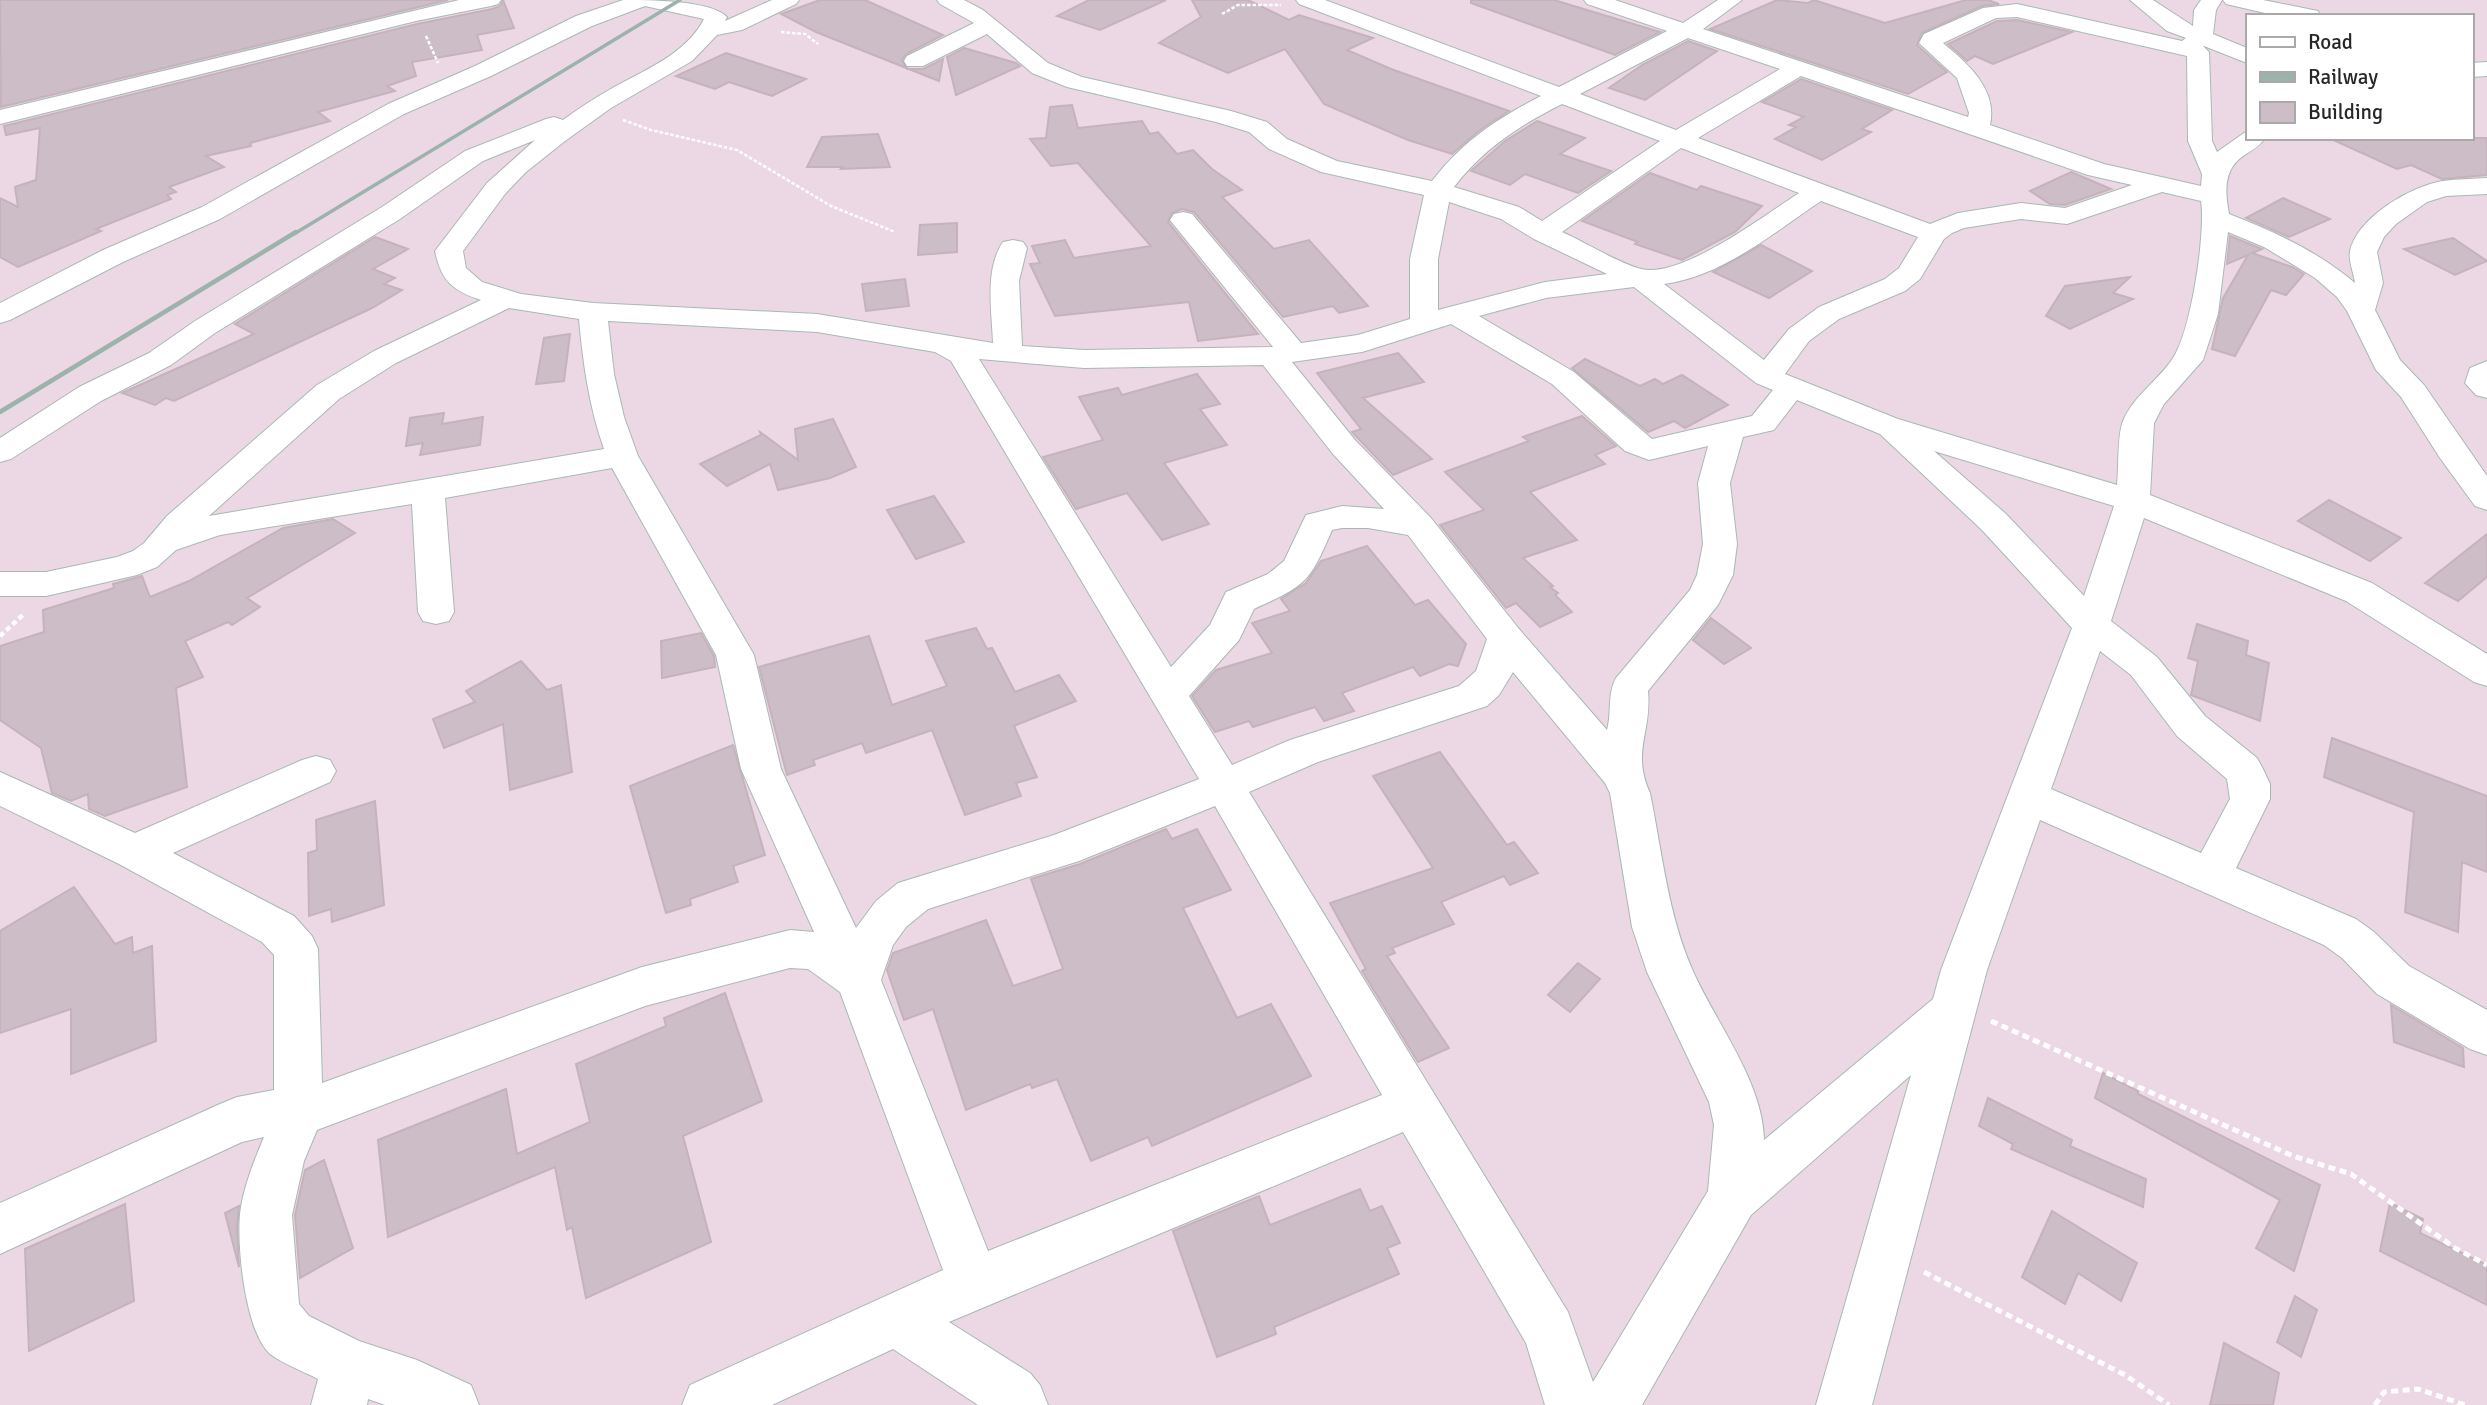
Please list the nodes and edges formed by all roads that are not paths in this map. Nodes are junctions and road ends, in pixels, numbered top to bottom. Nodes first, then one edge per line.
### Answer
1 (491, 0) edge
2 (643, 0) edge
3 (789, 0) edge
4 (947, 0) edge
5 (1594, 0) edge
6 (1732, 0) edge
7 (2140, 0) edge
8 (2212, 0) edge
9 (2233, 0) edge
10 (1296, 2) edge
11 (709, 10) edge
12 (1357, 10) edge
13 (2300, 14) edge
14 (990, 24) junction
15 (1685, 31) junction
16 (2194, 42) junction
17 (2246, 56) edge
18 (915, 61) dead end
19 (1799, 68) junction
20 (1563, 94) junction
21 (603, 103) junction
22 (0, 117) edge
23 (1977, 129) junction
24 (1679, 138) junction
25 (2250, 140) edge
26 (2161, 184) junction
27 (2487, 186) edge
28 (1438, 190) junction
29 (1819, 191) junction
30 (2215, 196) junction
31 (1183, 220) dead end
32 (1543, 233) junction
33 (1933, 234) junction
34 (1013, 248) dead end
35 (1642, 279) junction
36 (508, 298) junction
37 (2361, 310) junction
38 (593, 312) junction
39 (0, 314) edge
40 (1454, 314) junction
41 (1424, 325) junction
42 (943, 345) junction
43 (1008, 354) junction
44 (1282, 354) junction
45 (2487, 370) edge
46 (1779, 382) junction
47 (2487, 389) edge
48 (1887, 426) junction
49 (1728, 433) junction
50 (0, 452) edge
51 (622, 456) junction
52 (428, 491) junction
53 (2487, 499) edge
54 (2133, 501) junction
55 (1419, 526) junction
56 (163, 542) junction
57 (0, 584) edge
58 (436, 612) dead end
59 (2091, 625) junction
60 (1506, 638) junction
61 (2487, 672) edge
62 (1169, 694) junction
63 (316, 771) dead end
64 (1622, 775) junction
65 (1224, 786) junction
66 (0, 788) edge
67 (2028, 797) junction
68 (134, 852) junction
69 (2210, 876) junction
70 (858, 980) junction
71 (1954, 1007) junction
72 (2487, 1034) edge
73 (1415, 1104) junction
74 (299, 1111) junction
75 (1732, 1198) junction
76 (0, 1228) edge
77 (974, 1283) junction
78 (894, 1318) junction
79 (344, 1385) edge
80 (451, 1405) edge
81 (710, 1405) edge
82 (1020, 1405) edge
83 (1573, 1405) edge
84 (1611, 1405) edge
85 (1844, 1405) edge

1 - 22 street
2 - 11 street
2 - 39 street
3 - 11 street
4 - 14 street
5 - 15 street
6 - 15 street
7 - 16 street
8 - 16 street
9 - 13 street
10 - 12 street
11 - 21 street
12 - 20 street
14 - 18 street
14 - 28 street
15 - 19 street
15 - 20 street
16 - 17 street
16 - 23 street
16 - 30 street
19 - 23 street
19 - 24 street
20 - 24 street
20 - 28 street
21 - 36 street
21 - 50 street
23 - 26 street
24 - 29 street
24 - 32 street
25 - 30 street
26 - 30 street
26 - 33 street
27 - 37 street
28 - 32 street
28 - 41 street
29 - 33 street
29 - 35 street
30 - 37 street
30 - 54 street
31 - 44 street
32 - 35 street
33 - 46 street
34 - 43 street
35 - 40 street
35 - 46 street
36 - 38 street
36 - 56 street
37 - 53 street
38 - 42 street
38 - 51 street
40 - 41 street
40 - 49 street
41 - 44 street
42 - 43 street
42 - 62 street
43 - 44 street
44 - 55 street
45 - 47 street
46 - 48 street
46 - 49 street
48 - 54 street
48 - 59 street
49 - 64 street
51 - 52 street
51 - 70 street
52 - 56 street
52 - 58 street
54 - 59 street
54 - 61 street
55 - 60 street
55 - 62 street
56 - 57 street
59 - 67 street
59 - 69 street
60 - 64 street
60 - 65 street
62 - 65 street
63 - 68 street
64 - 75 street
65 - 70 street
65 - 73 street
66 - 68 street
67 - 69 street
67 - 71 street
68 - 74 street
69 - 72 street
70 - 74 street
70 - 77 street
71 - 75 street
71 - 85 street
73 - 77 street
73 - 83 street
74 - 76 street
74 - 79 street
75 - 84 street
77 - 78 street
78 - 81 street
78 - 82 street
79 - 80 street

